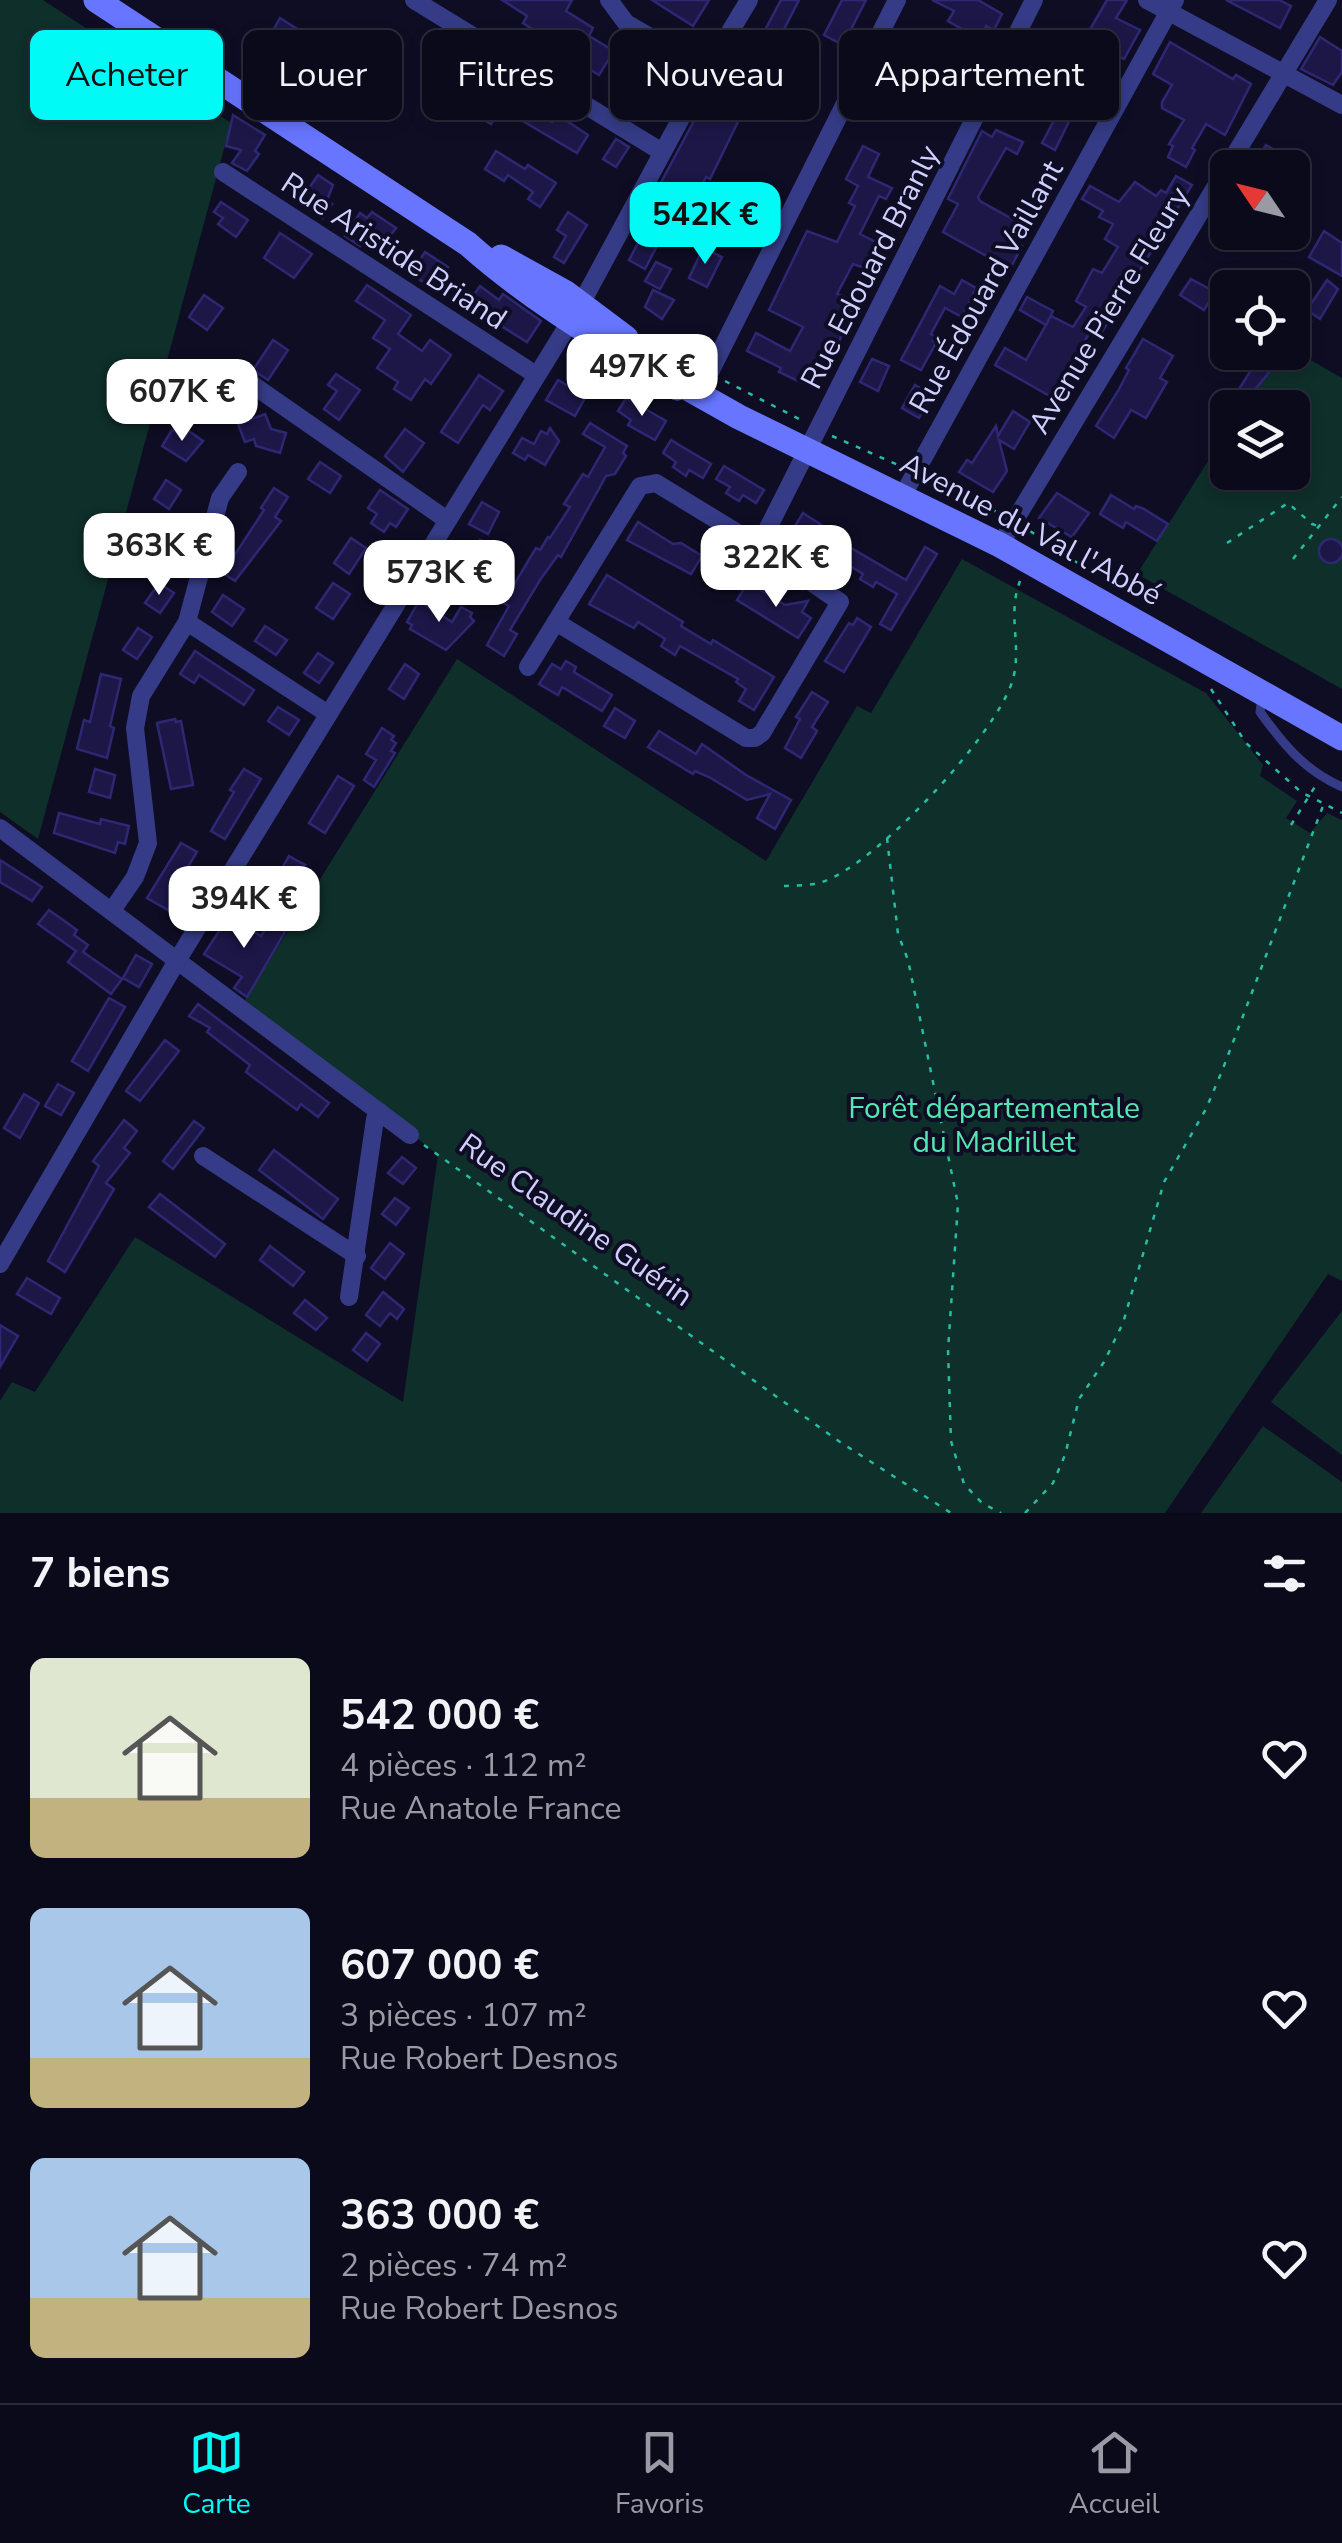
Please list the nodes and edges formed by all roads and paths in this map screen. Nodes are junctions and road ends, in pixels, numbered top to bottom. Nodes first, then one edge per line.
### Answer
1 (96, 0) edge
2 (414, 0) edge
3 (610, 0) edge
4 (749, 0) edge
5 (898, 0) edge
6 (1034, 0) edge
7 (1147, 0) edge
8 (1328, 0) edge
9 (1172, 6) edge
10 (638, 30) edge
11 (731, 30) edge
12 (1283, 74) junction
13 (1342, 105) edge
14 (680, 120) edge
15 (662, 152) junction
16 (223, 172) dead end
17 (575, 312) junction
18 (617, 332) junction
19 (240, 376) dead end
20 (536, 376) junction
21 (696, 384) junction
22 (808, 451) junction
23 (238, 472) dead end
24 (924, 476) dead end
25 (904, 496) junction
26 (1342, 497) edge
27 (1006, 517) dead end
28 (448, 520) junction
29 (1318, 526) junction
30 (1227, 543) dead end
31 (1000, 545) junction
32 (759, 546) junction
33 (1294, 560) dead end
34 (1021, 579) dead end
35 (186, 622) junction
36 (556, 622) junction
37 (528, 667) dead end
38 (1204, 681) dead end
39 (1262, 694) junction
40 (328, 714) junction
41 (1342, 738) edge
42 (1342, 787) edge
43 (1311, 797) junction
44 (1324, 804) junction
45 (1342, 813) edge
46 (1291, 825) dead end
47 (0, 828) edge
48 (887, 838) junction
49 (784, 886) dead end
50 (113, 909) junction
51 (178, 958) junction
52 (380, 1112) junction
53 (410, 1135) joint
54 (203, 1156) dead end
55 (357, 1256) junction
56 (0, 1264) edge
57 (349, 1297) dead end
58 (951, 1513) edge
59 (1001, 1513) edge
60 (1024, 1513) edge

1 - 17 main road
2 - 15 street
3 - 10 street
4 - 11 street
5 - 21 street
6 - 22 street, Rue Edouard Branly
7 - 9 street
8 - 12 street, Avenue Pierre Fleury
9 - 12 street
9 - 25 street, Rue Édouard Vaillant
12 - 13 street
12 - 31 street, Avenue Pierre Fleury
14 - 15 street
15 - 17 street
16 - 20 street, Rue Aristide Briand
17 - 18 main road, Avenue du Val l'Abbé
17 - 20 street
17 - 21 main road, Avenue du Val l'Abbé
18 - 21 main road, Avenue du Val l'Abbé
18 - 21 path
19 - 28 street
20 - 28 street
21 - 22 main road, Avenue du Val l'Abbé
22 - 25 main road, Avenue du Val l'Abbé
22 - 32 street, Rue Edouard Branly
23 - 35 street
24 - 27 path
25 - 31 main road, Avenue du Val l'Abbé
26 - 29 path
28 - 40 street
29 - 30 path
29 - 33 path
31 - 39 main road, Avenue du Val l'Abbé
32 - 36 street
32 - 36 street
34 - 48 path
35 - 40 street
35 - 50 street
36 - 37 street
38 - 43 path
39 - 41 main road, Avenue du Val l'Abbé
39 - 42 lane
40 - 51 street
43 - 44 path
43 - 46 path
44 - 45 path
44 - 60 path
47 - 50 street
48 - 49 path
48 - 59 path
50 - 51 street
51 - 52 street
51 - 56 street
52 - 53 street
52 - 55 street
53 - 58 path, Rue Claudine Guérin
54 - 55 street
55 - 57 street

